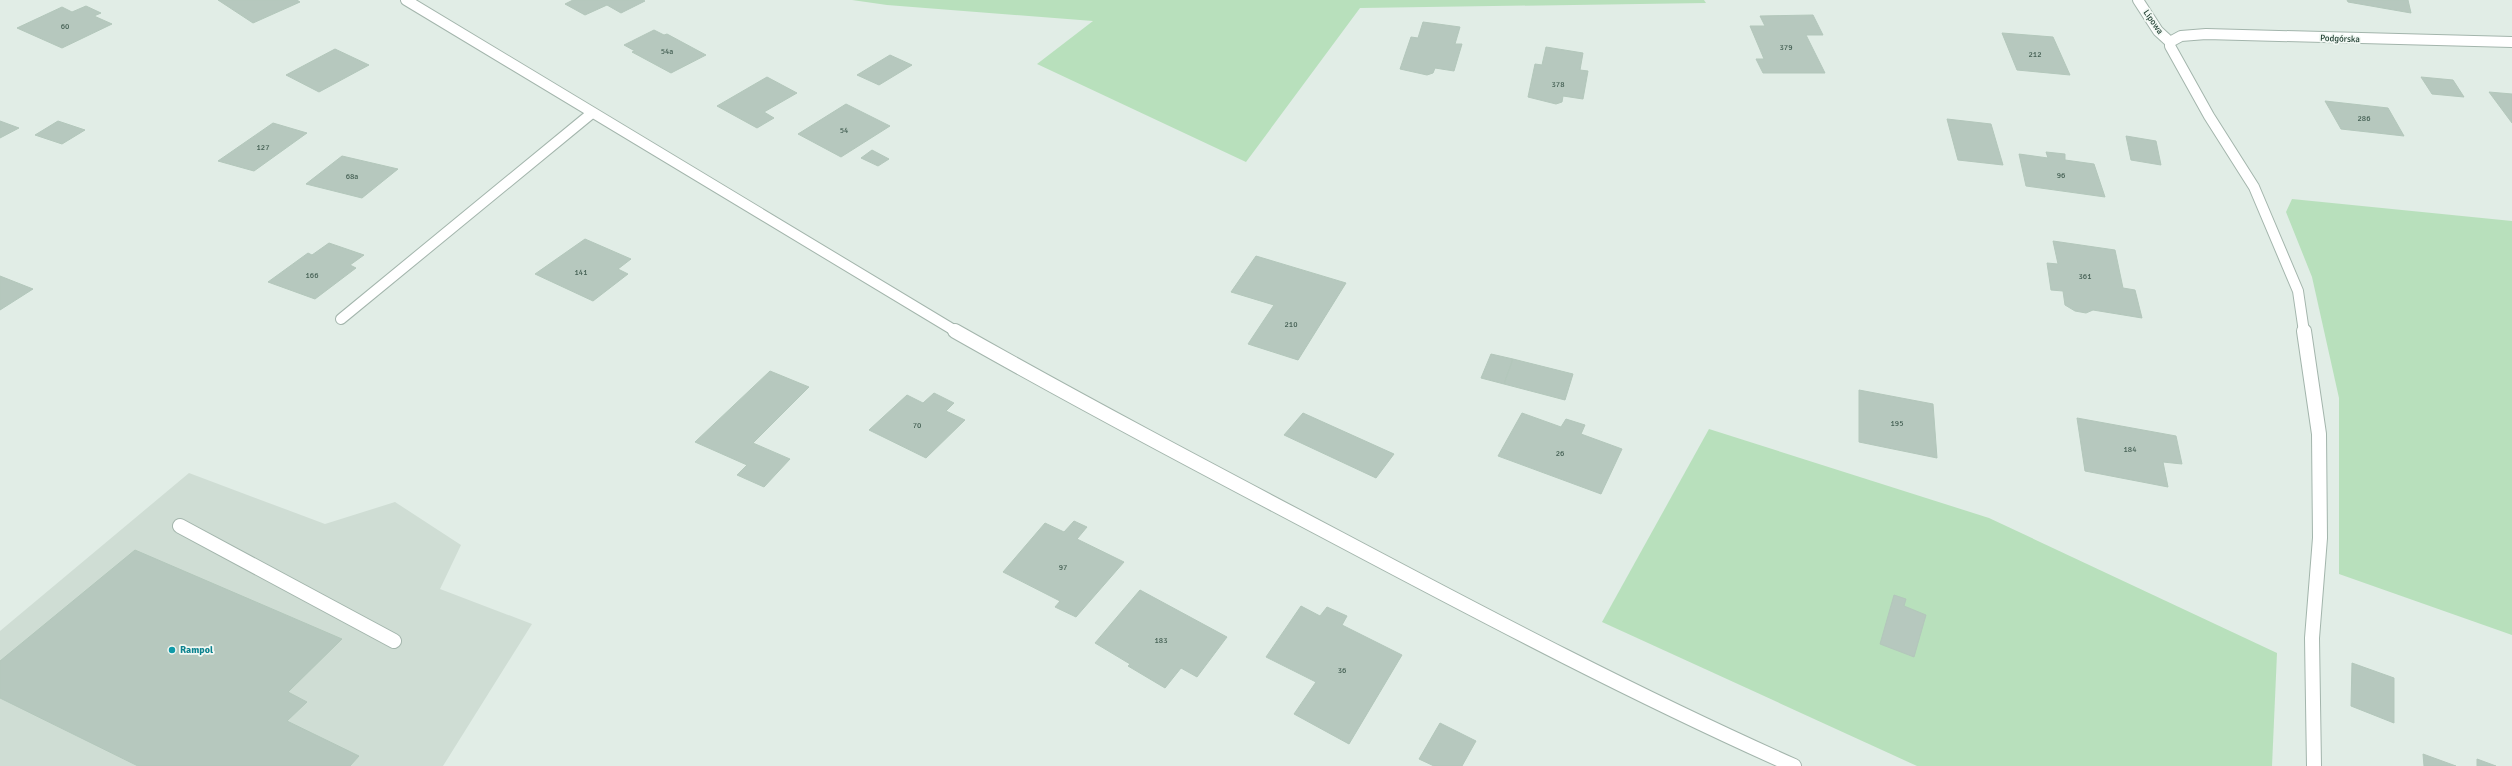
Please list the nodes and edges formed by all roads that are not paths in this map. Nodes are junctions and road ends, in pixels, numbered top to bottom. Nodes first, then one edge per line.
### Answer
1 (406, 0) edge
2 (2138, 0) edge
3 (2170, 42) junction
4 (2512, 42) edge
5 (592, 113) junction
6 (341, 319) dead end
7 (180, 526) dead end
8 (394, 641) dead end
9 (1794, 766) edge
10 (2314, 766) edge

1 - 5 street
2 - 3 street, Lipowa
3 - 4 street, Podgórska
3 - 10 street
5 - 6 street
5 - 9 street
7 - 8 street

